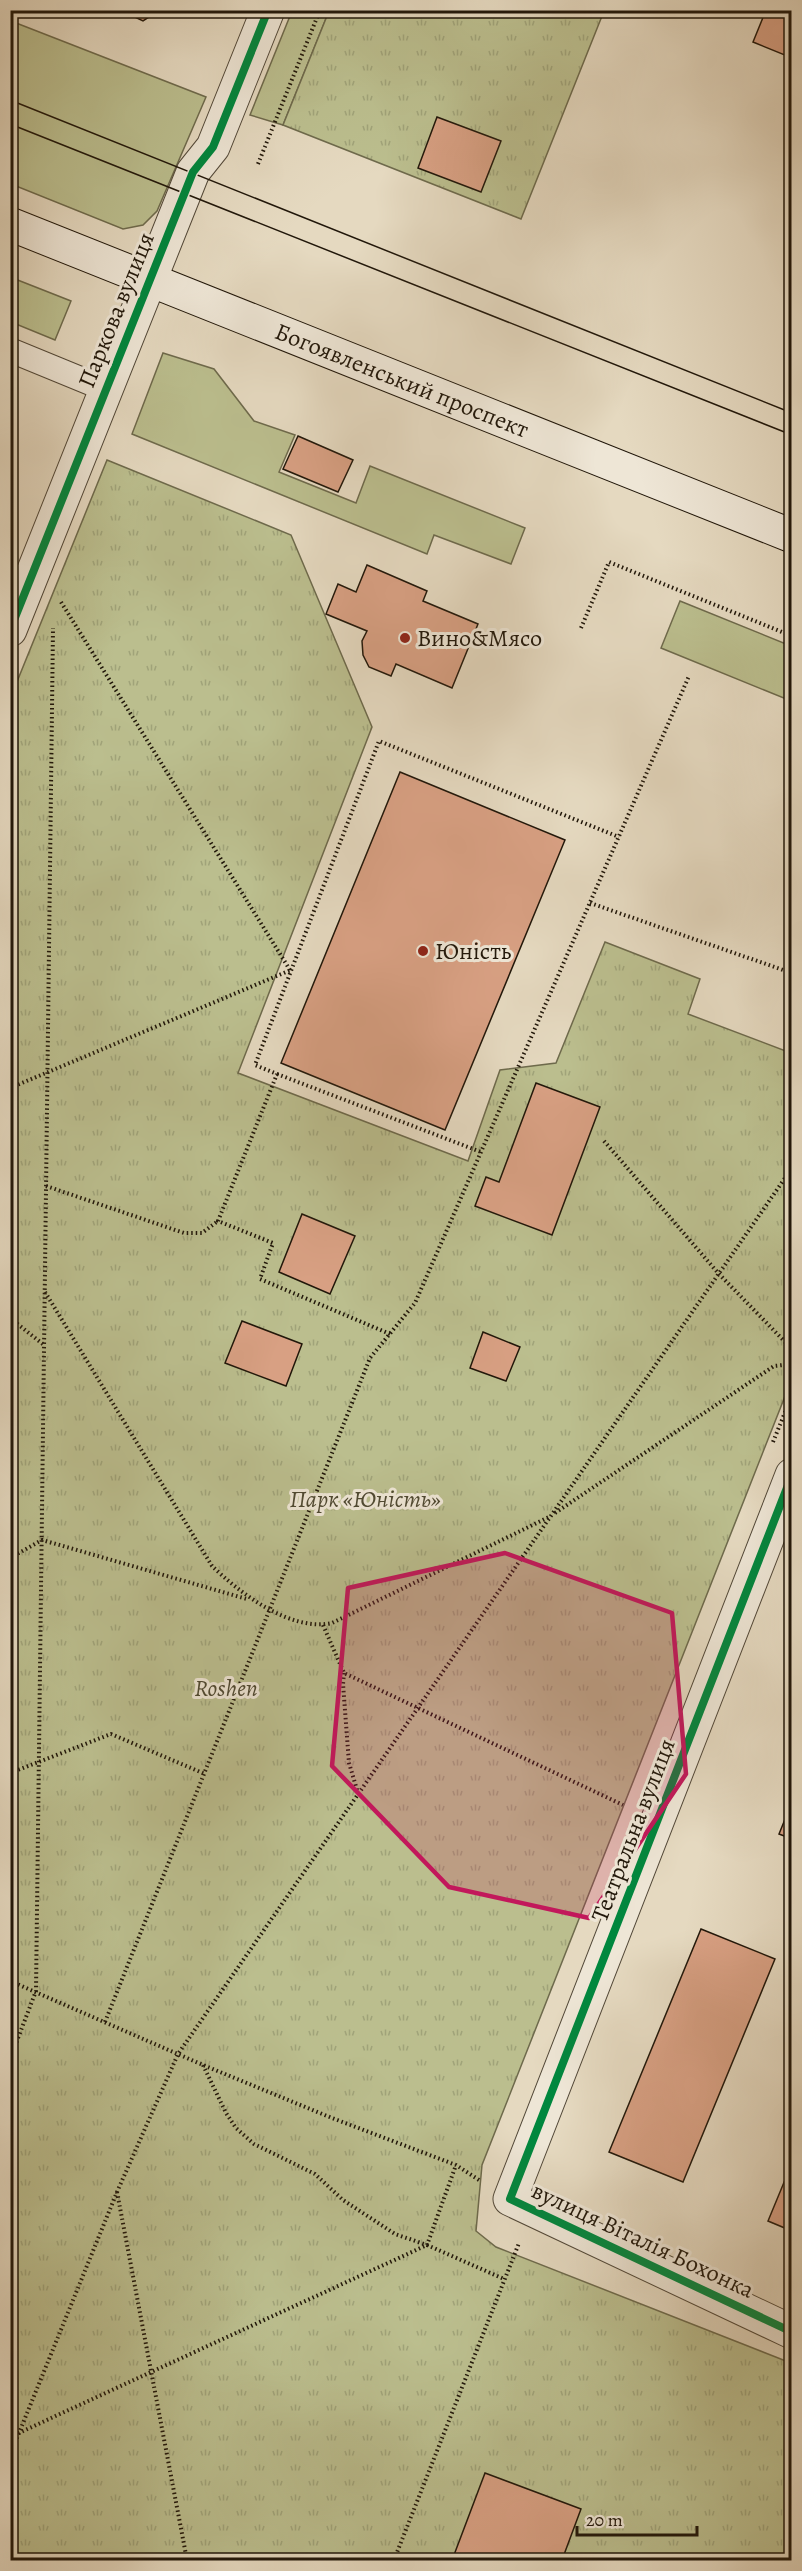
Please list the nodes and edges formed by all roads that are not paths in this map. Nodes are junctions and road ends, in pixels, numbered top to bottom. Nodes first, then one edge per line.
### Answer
1 (268, 10) edge
2 (10, 224) edge
3 (150, 279) junction
4 (10, 350) edge
5 (105, 389) junction
6 (792, 536) edge
7 (10, 630) edge
8 (792, 1475) edge
9 (521, 2204) joint
10 (792, 2332) edge

1 - 3 street, Паркова вулиця
2 - 3 street, Богоявленський проспект
3 - 5 street, Паркова вулиця
3 - 6 street, Богоявленський проспект
4 - 5 lane
5 - 7 street, Паркова вулиця
8 - 9 street, Театральна вулиця
9 - 10 street, вулиця Віталія Бохонка

